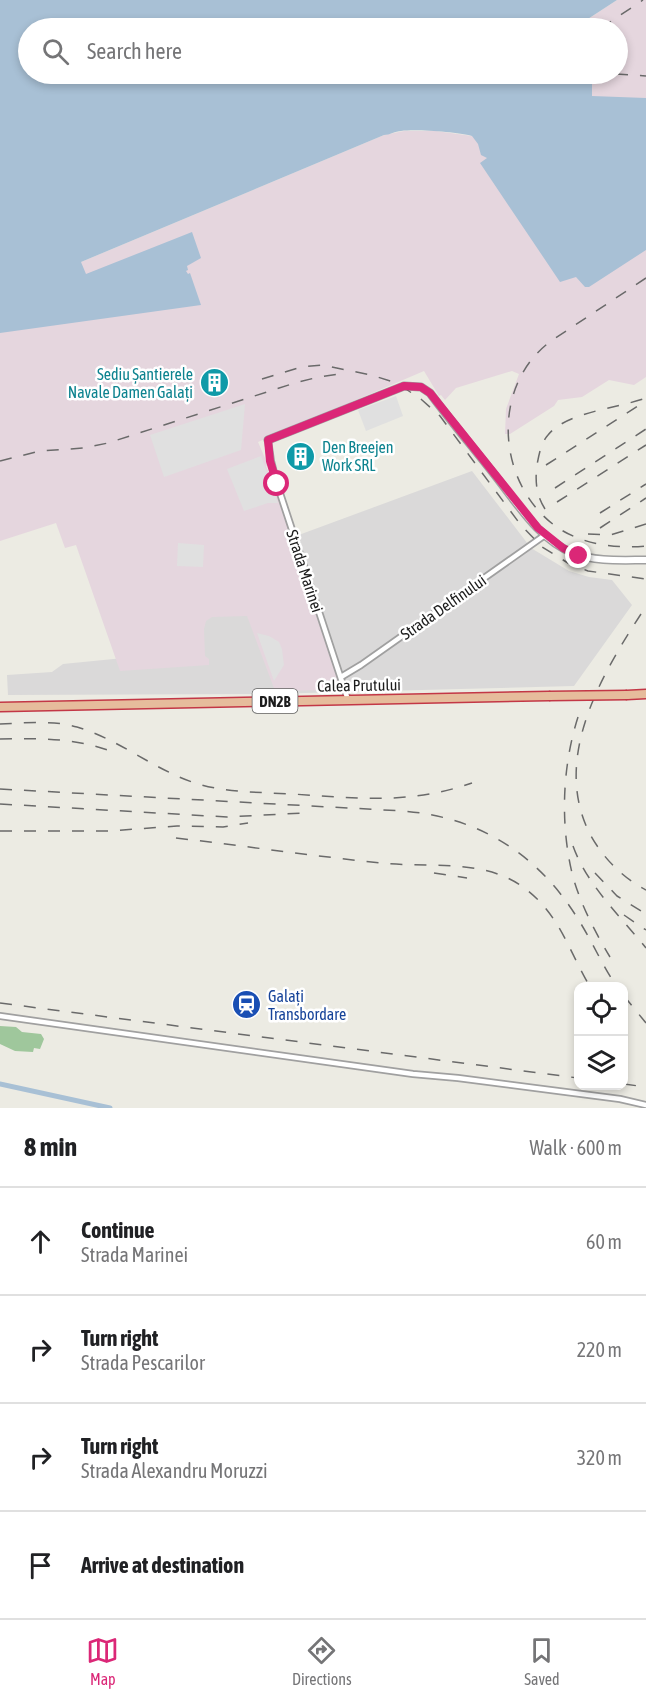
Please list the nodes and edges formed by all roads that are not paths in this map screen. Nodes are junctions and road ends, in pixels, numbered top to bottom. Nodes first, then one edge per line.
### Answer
1 (268, 440) joint
2 (545, 535) junction
3 (646, 560) edge
4 (341, 677) junction
5 (646, 694) edge
6 (348, 700) junction
7 (0, 707) edge
8 (0, 1016) edge
9 (646, 1105) edge

1 - 2 street
1 - 4 street, Strada Marinei
2 - 3 street
2 - 4 street, Strada Delfinului
4 - 6 street, Strada Marinei
5 - 6 highway, Calea Prutului / DN2B, bridge
6 - 7 highway, Calea Prutului / DN2B
8 - 9 street

